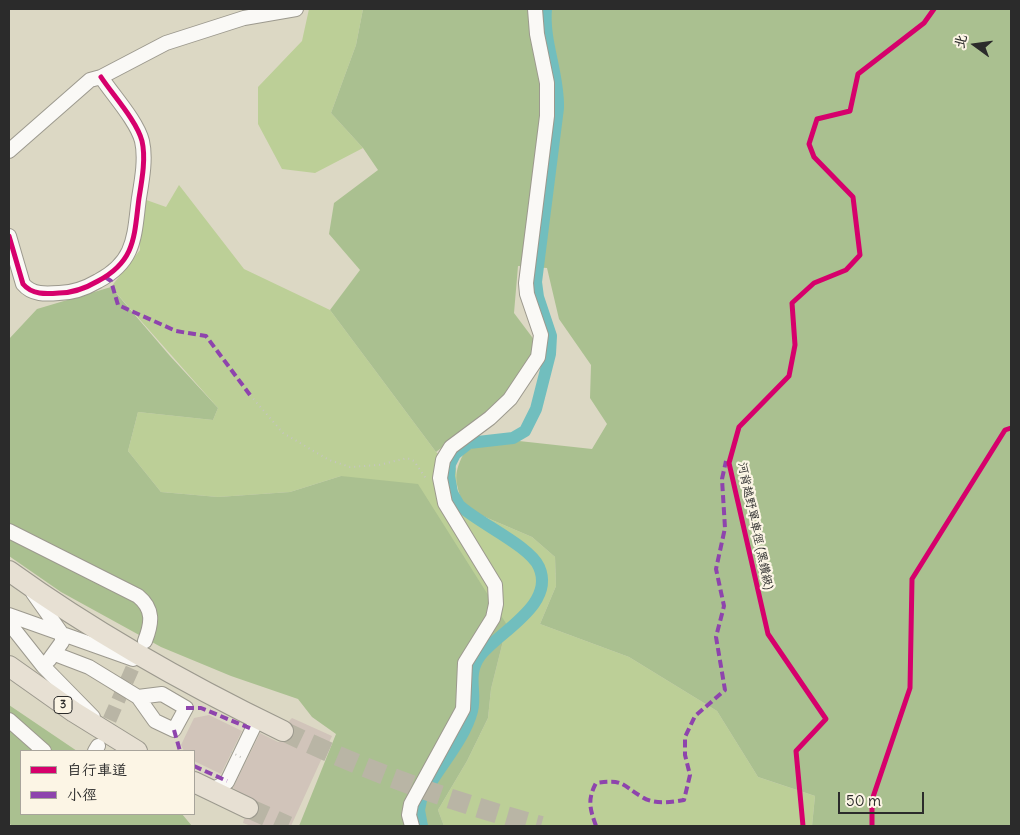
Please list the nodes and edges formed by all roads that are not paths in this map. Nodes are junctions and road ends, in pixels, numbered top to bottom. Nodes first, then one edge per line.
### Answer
1 (296, 9) edge
2 (535, 9) edge
3 (101, 77) junction
4 (9, 151) edge
5 (9, 236) edge
6 (9, 531) edge
7 (9, 571) edge
8 (28, 585) junction
9 (9, 615) edge
10 (9, 623) edge
11 (60, 643) junction
12 (140, 647) junction
13 (9, 666) edge
14 (43, 666) junction
15 (167, 671) junction
16 (138, 697) dead end
17 (253, 716) junction
18 (9, 720) edge
19 (283, 731) tunnel mouth
20 (119, 741) junction
21 (43, 750) edge
22 (135, 750) edge
23 (202, 786) edge
24 (248, 808) tunnel mouth
25 (412, 826) edge

1 - 3 street
2 - 25 street
3 - 4 street
3 - 5 street
6 - 12 street
7 - 8 highway
8 - 11 street
8 - 12 highway
9 - 11 street
10 - 14 street
11 - 14 street
11 - 15 street
11 - 16 street
12 - 15 highway
13 - 20 highway, 3
14 - 20 street
15 - 17 highway
17 - 19 highway
17 - 23 street
18 - 21 street
20 - 22 highway, 3
23 - 24 highway

